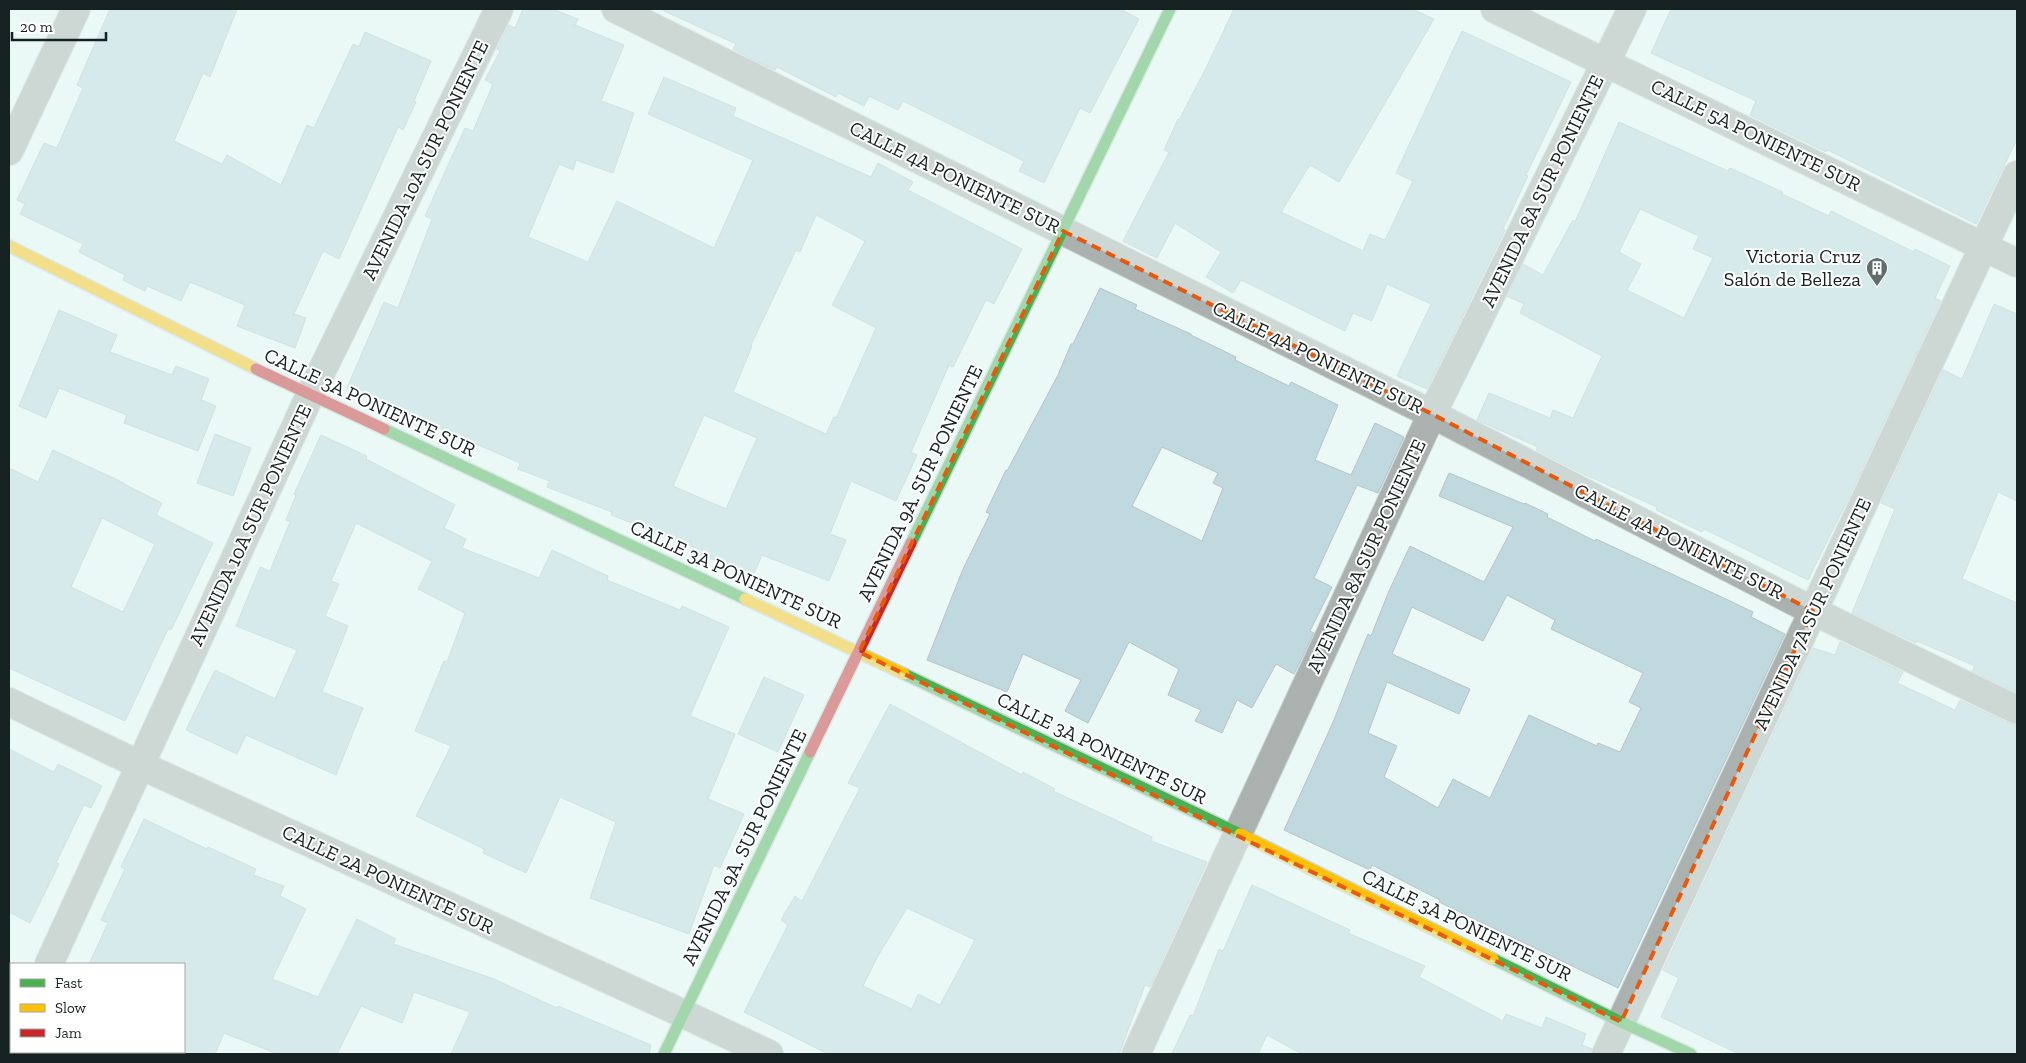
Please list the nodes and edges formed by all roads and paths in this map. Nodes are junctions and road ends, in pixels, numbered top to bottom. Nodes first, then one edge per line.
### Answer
1 (76, 9) edge
2 (499, 9) edge
3 (616, 9) edge
4 (1170, 9) edge
5 (1495, 9) edge
6 (1632, 9) edge
7 (1606, 62) junction
8 (9, 151) edge
9 (2017, 175) edge
10 (1063, 231) junction
11 (9, 246) edge
12 (1984, 246) junction
13 (2017, 263) edge
14 (310, 395) junction
15 (1432, 414) junction
16 (1813, 611) junction
17 (859, 652) junction
18 (9, 702) edge
19 (2017, 710) edge
20 (140, 766) junction
21 (1238, 833) junction
22 (49, 963) edge
23 (684, 1014) junction
24 (1621, 1022) junction
25 (664, 1054) edge
26 (769, 1054) edge
27 (1136, 1054) edge
28 (1606, 1054) edge
29 (1691, 1054) edge

1 - 8 street
2 - 14 street, AVENIDA 10A SUR PONIENTE
3 - 10 street, CALLE 4A PONIENTE SUR
4 - 10 street, AVENIDA 9A. SUR PONIENTE
5 - 7 street, CALLE 5A PONIENTE SUR
6 - 7 street, AVENIDA 8A SUR PONIENTE
7 - 12 street, CALLE 5A PONIENTE SUR
7 - 15 street, AVENIDA 8A SUR PONIENTE
9 - 12 street, AVENIDA 7A SUR PONIENTE
10 - 15 street, CALLE 4A PONIENTE SUR
10 - 17 street, AVENIDA 9A. SUR PONIENTE
11 - 14 street, CALLE 3A PONIENTE SUR
12 - 13 street, CALLE 5A PONIENTE SUR
12 - 16 street, AVENIDA 7A SUR PONIENTE
14 - 17 street, CALLE 3A PONIENTE SUR
14 - 20 street, AVENIDA 10A SUR PONIENTE
15 - 16 street, CALLE 4A PONIENTE SUR
15 - 21 street, AVENIDA 8A SUR PONIENTE
16 - 19 street, CALLE 4A PONIENTE SUR
16 - 24 street, AVENIDA 7A SUR PONIENTE
17 - 21 street, CALLE 3A PONIENTE SUR
17 - 23 street, AVENIDA 9A. SUR PONIENTE
18 - 20 street, CALLE 2A PONIENTE SUR
20 - 22 street, AVENIDA 10A SUR PONIENTE
20 - 23 street, CALLE 2A PONIENTE SUR
21 - 24 street, CALLE 3A PONIENTE SUR
21 - 27 street, AVENIDA 8A SUR PONIENTE
23 - 25 street, AVENIDA 9A. SUR PONIENTE
23 - 26 street, CALLE 2A PONIENTE SUR
24 - 28 street, AVENIDA 7A SUR PONIENTE
24 - 29 street, CALLE 3A PONIENTE SUR

